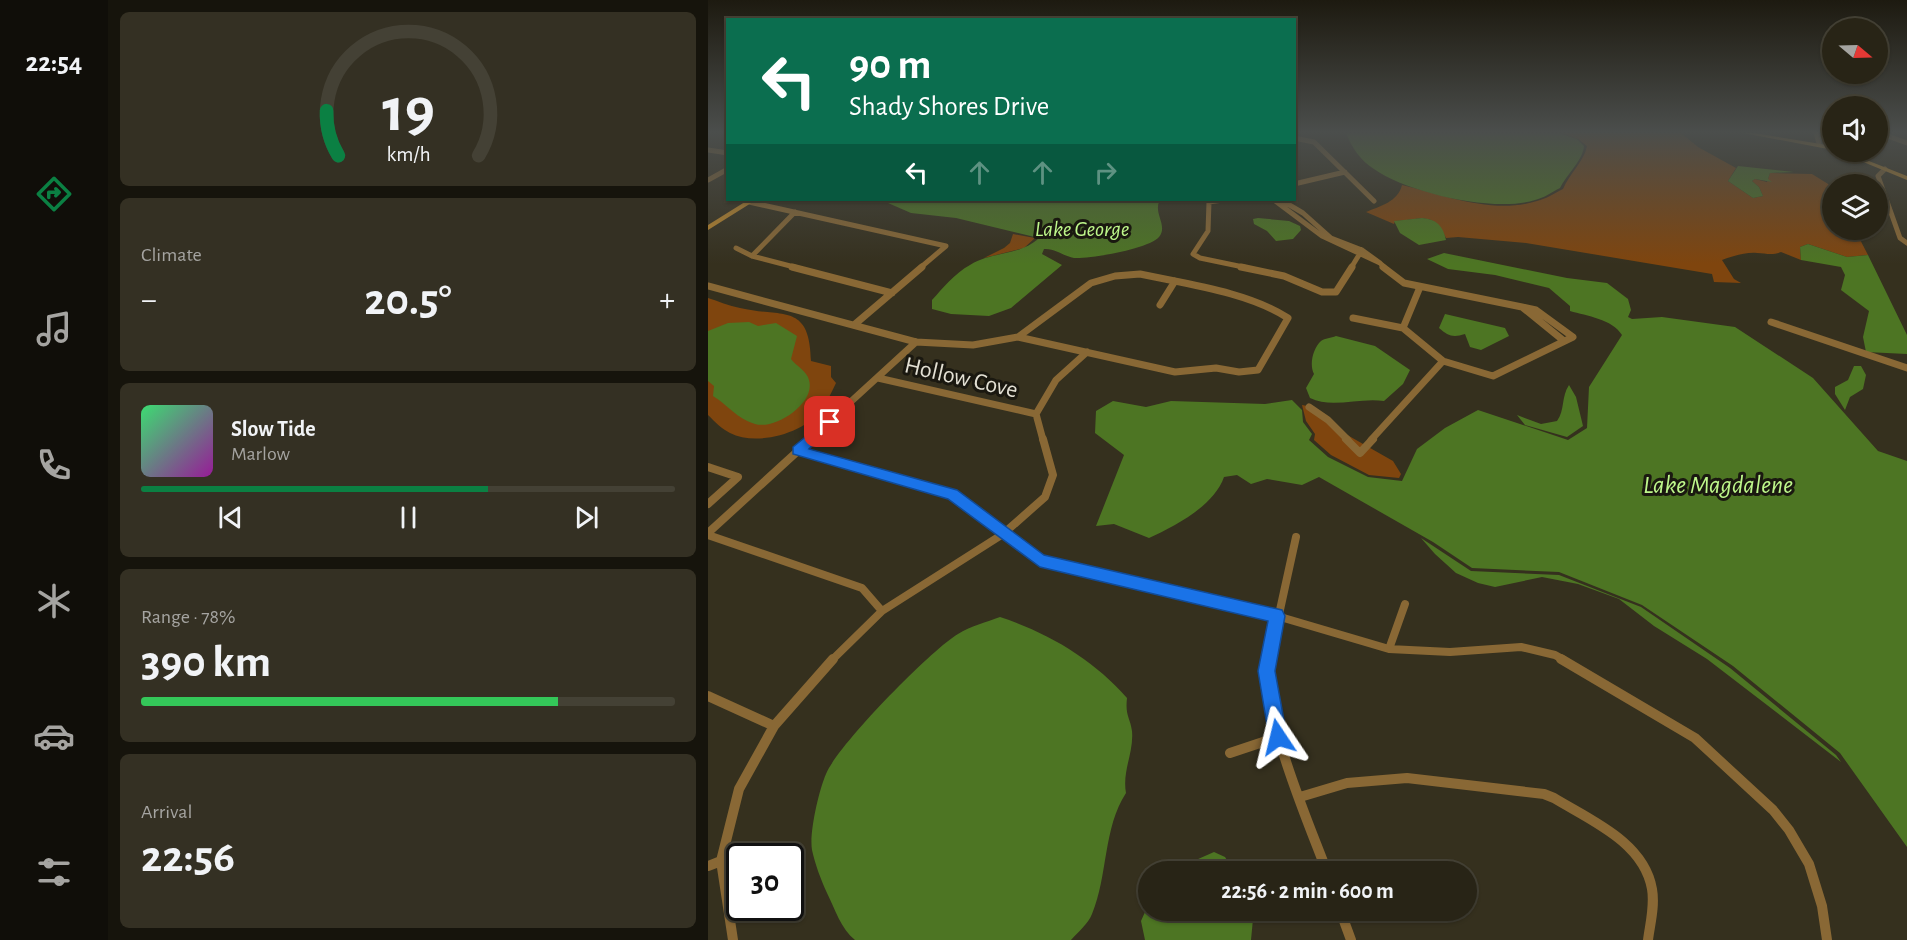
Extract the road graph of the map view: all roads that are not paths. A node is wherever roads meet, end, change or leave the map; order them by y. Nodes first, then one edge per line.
1 (1324, 177) edge
2 (1350, 177) edge
3 (1878, 177) edge
4 (1296, 184) edge
5 (750, 201) edge
6 (1208, 201) edge
7 (1275, 201) edge
8 (1283, 201) edge
9 (1374, 201) dead end
10 (795, 212) junction
11 (708, 228) edge
12 (1907, 243) edge
13 (736, 248) dead end
14 (1360, 251) junction
15 (752, 256) junction
16 (1175, 281) junction
17 (708, 286) edge
18 (1420, 286) junction
19 (892, 293) junction
20 (1160, 305) dead end
21 (1353, 318) dead end
22 (1771, 322) dead end
23 (854, 325) junction
24 (1404, 328) junction
25 (1018, 337) junction
26 (916, 342) junction
27 (1087, 352) junction
28 (1443, 361) junction
29 (1907, 368) edge
30 (878, 378) junction
31 (1309, 407) dead end
32 (1036, 414) junction
33 (798, 451) junction
34 (708, 466) edge
35 (708, 504) edge
36 (708, 534) edge
37 (1003, 534) junction
38 (1296, 537) dead end
39 (1405, 604) dead end
40 (882, 611) junction
41 (1276, 616) junction
42 (1389, 649) junction
43 (708, 696) edge
44 (774, 726) junction
45 (1278, 737) junction
46 (1230, 753) dead end
47 (1300, 797) junction
48 (721, 861) junction
49 (1323, 861) edge
50 (708, 866) edge
51 (1344, 921) edge
52 (733, 940) edge
53 (1350, 940) edge
54 (1648, 940) edge
55 (1827, 940) edge

1 - 4 street
2 - 9 street
3 - 12 street
5 - 10 street
5 - 11 street
6 - 14 street
7 - 14 street
8 - 14 street
10 - 15 street
10 - 19 street
13 - 15 street
14 - 18 street
15 - 19 street
16 - 20 street
16 - 25 street
16 - 27 street
17 - 23 street
18 - 24 street
18 - 28 street
19 - 23 street
21 - 24 street
22 - 29 street
23 - 26 street
24 - 28 street
25 - 26 street
25 - 27 street
26 - 30 street
27 - 32 street
28 - 31 street
30 - 32 street, Hollow Cove
30 - 33 street
32 - 37 street
33 - 36 street
33 - 37 street
34 - 35 street
36 - 40 street
37 - 40 street
37 - 41 street
38 - 41 street
39 - 42 street
40 - 44 street
41 - 42 street
41 - 45 street
42 - 55 street
43 - 44 street
44 - 48 street
45 - 46 street
45 - 47 street
47 - 49 street
47 - 54 street
48 - 50 street
48 - 52 street
51 - 53 street

